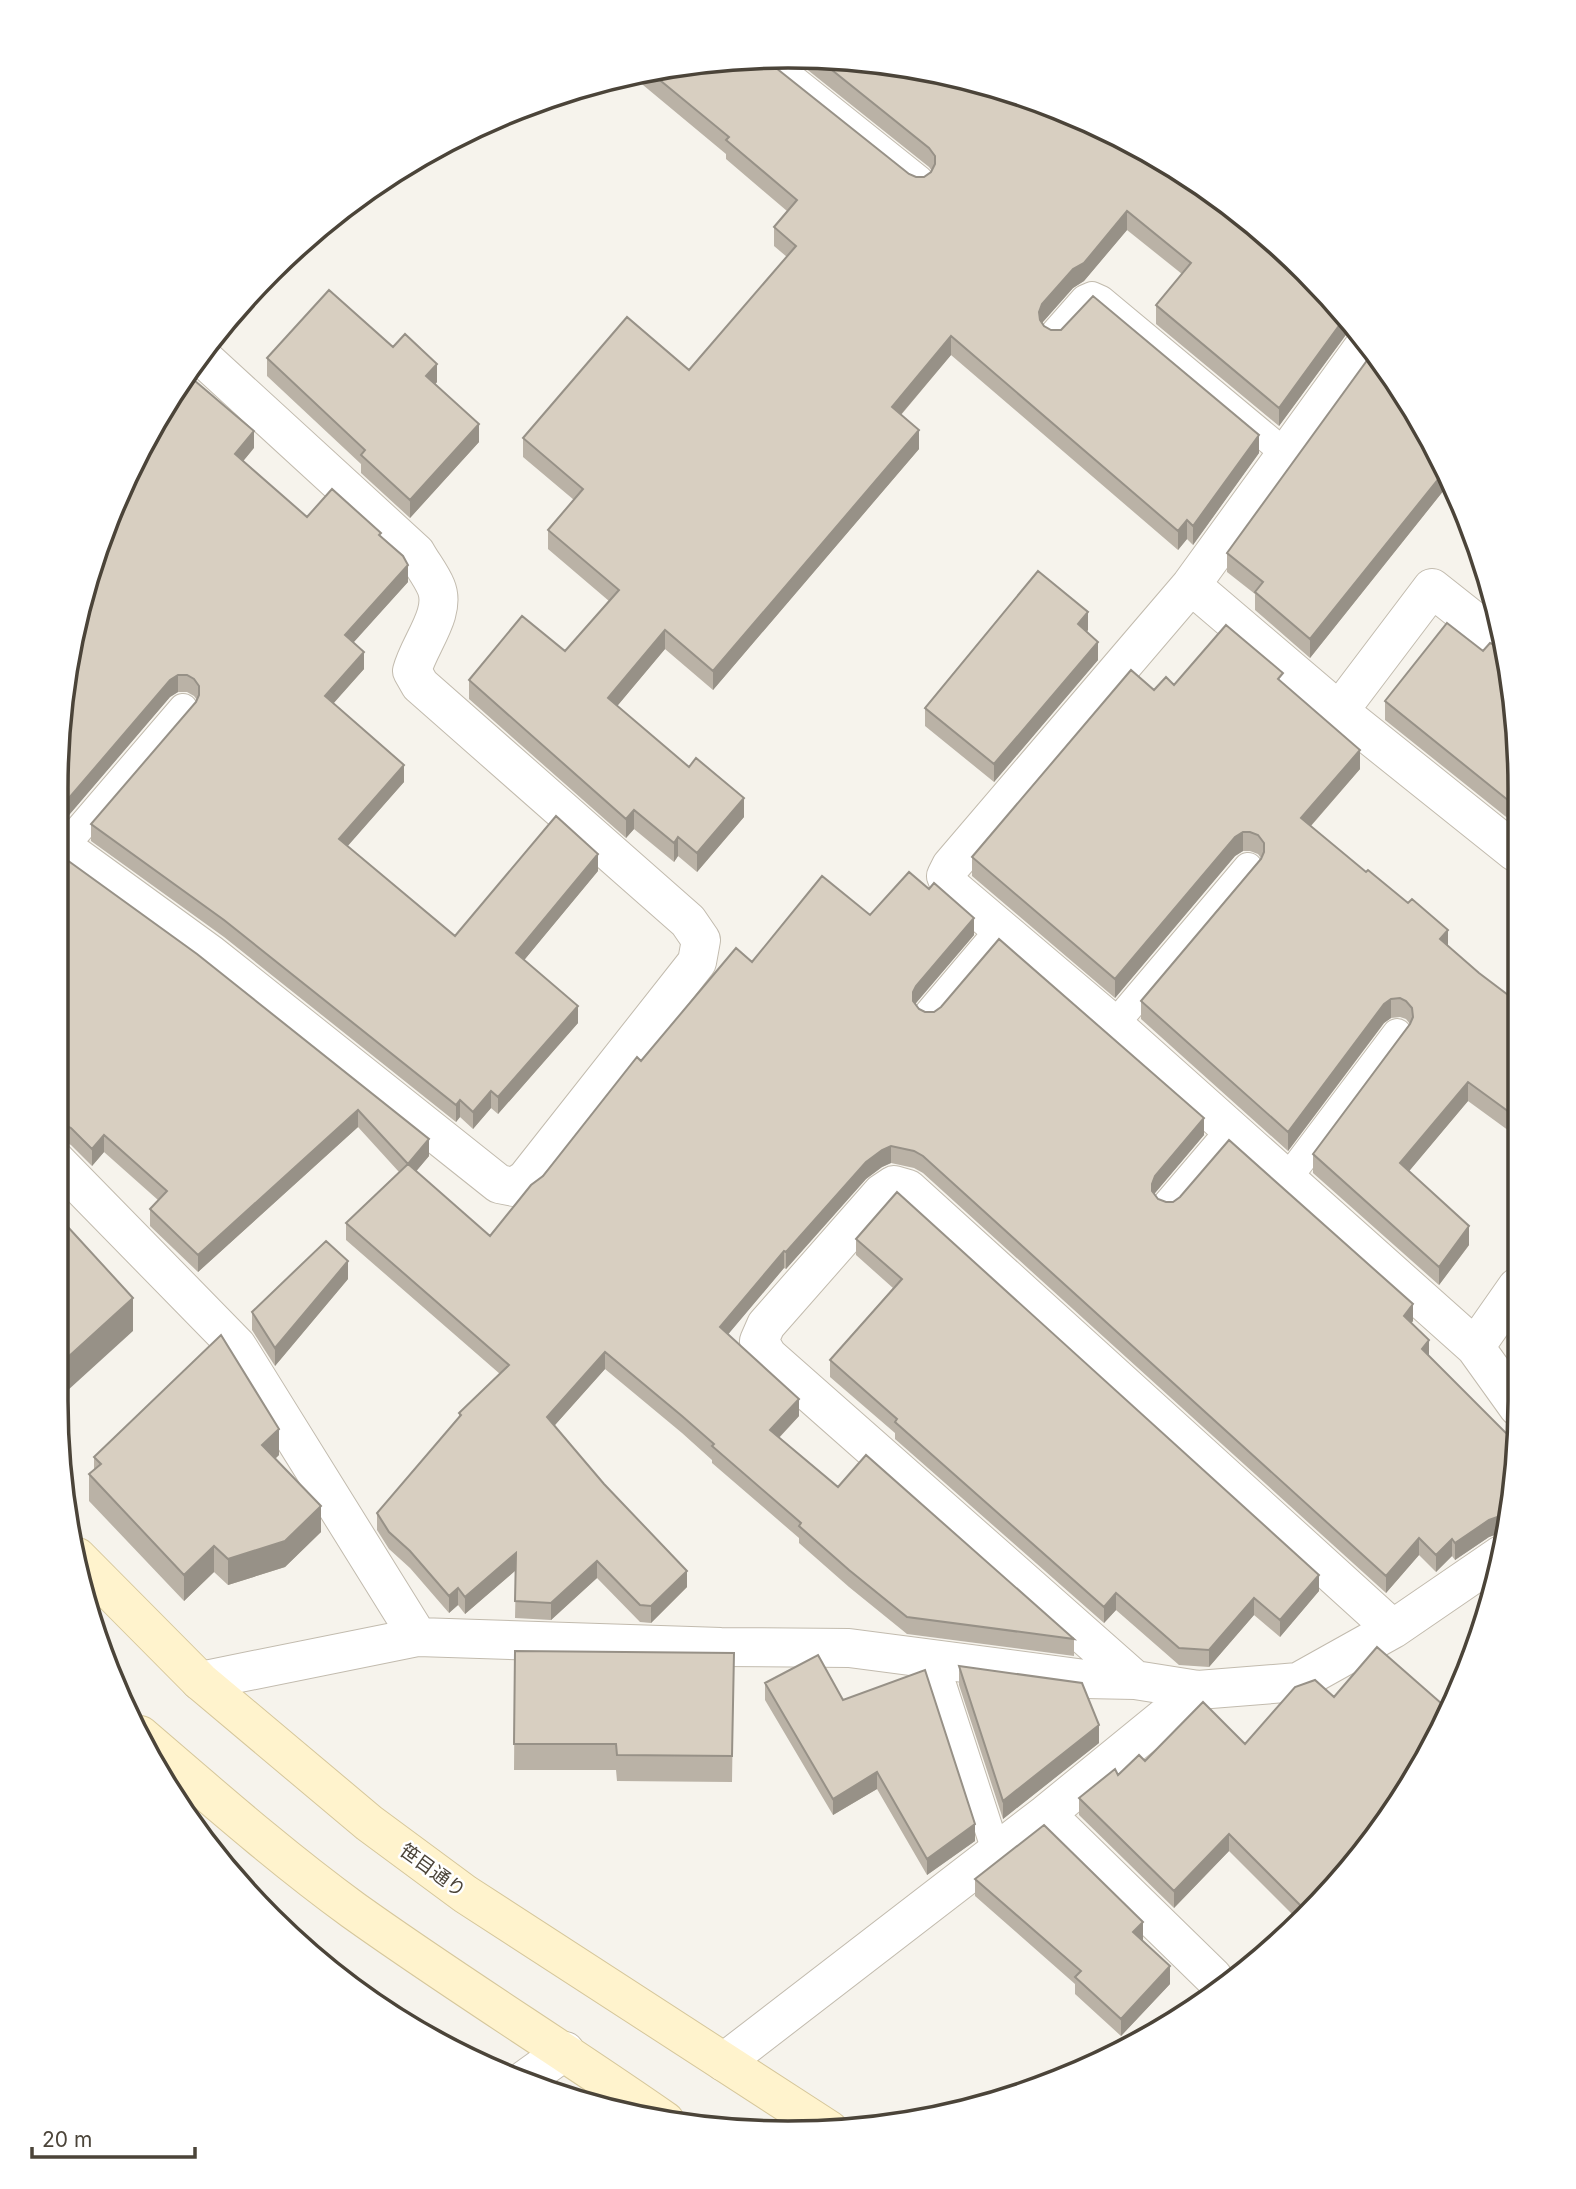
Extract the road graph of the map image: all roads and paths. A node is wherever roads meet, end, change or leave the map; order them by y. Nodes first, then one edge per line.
1 (779, 68) edge
2 (919, 180) edge
3 (1055, 333) edge
4 (1360, 352) edge
5 (208, 363) edge
6 (1286, 454) junction
7 (1191, 585) junction
8 (1491, 634) edge
9 (183, 708) dead end
10 (1339, 710) junction
11 (68, 836) edge
12 (1508, 846) edge
13 (68, 851) edge
14 (1248, 867) dead end
15 (1001, 928) junction
16 (929, 1013) edge
17 (1114, 1024) junction
18 (1398, 1032) dead end
19 (1231, 1129) junction
20 (68, 1173) edge
21 (1287, 1179) junction
22 (1168, 1203) edge
23 (1508, 1300) edge
24 (1475, 1348) junction
25 (1508, 1393) edge
26 (1489, 1563) edge
27 (89, 1569) edge
28 (1393, 1629) junction
29 (418, 1637) junction
30 (934, 1660) junction
31 (1135, 1680) junction
32 (200, 1681) junction
33 (1198, 1690) junction
34 (160, 1751) edge
35 (1046, 1814) junction
36 (996, 1851) junction
37 (1213, 1977) dead end
38 (565, 2051) junction
39 (724, 2062) junction
40 (533, 2074) edge
41 (643, 2106) edge
42 (813, 2120) edge

1 - 2 lane
3 - 6 lane
4 - 6 street
5 - 13 street
6 - 7 street
7 - 10 street
7 - 15 street
8 - 10 street
9 - 11 lane
10 - 12 street
14 - 17 lane
15 - 16 lane
15 - 17 street
17 - 19 street
18 - 21 lane
19 - 21 street
19 - 22 lane
20 - 29 street
21 - 24 street
23 - 24 street
24 - 25 street
26 - 28 street
27 - 32 main road, 笹目通り
28 - 31 street
28 - 33 street
29 - 30 street
29 - 32 street
30 - 31 street
30 - 36 lane
31 - 33 street
32 - 39 main road, 笹目通り
33 - 35 street
34 - 38 main road
35 - 36 street
35 - 37 street
36 - 39 street
38 - 40 street
38 - 41 main road
39 - 42 main road, 笹目通り

